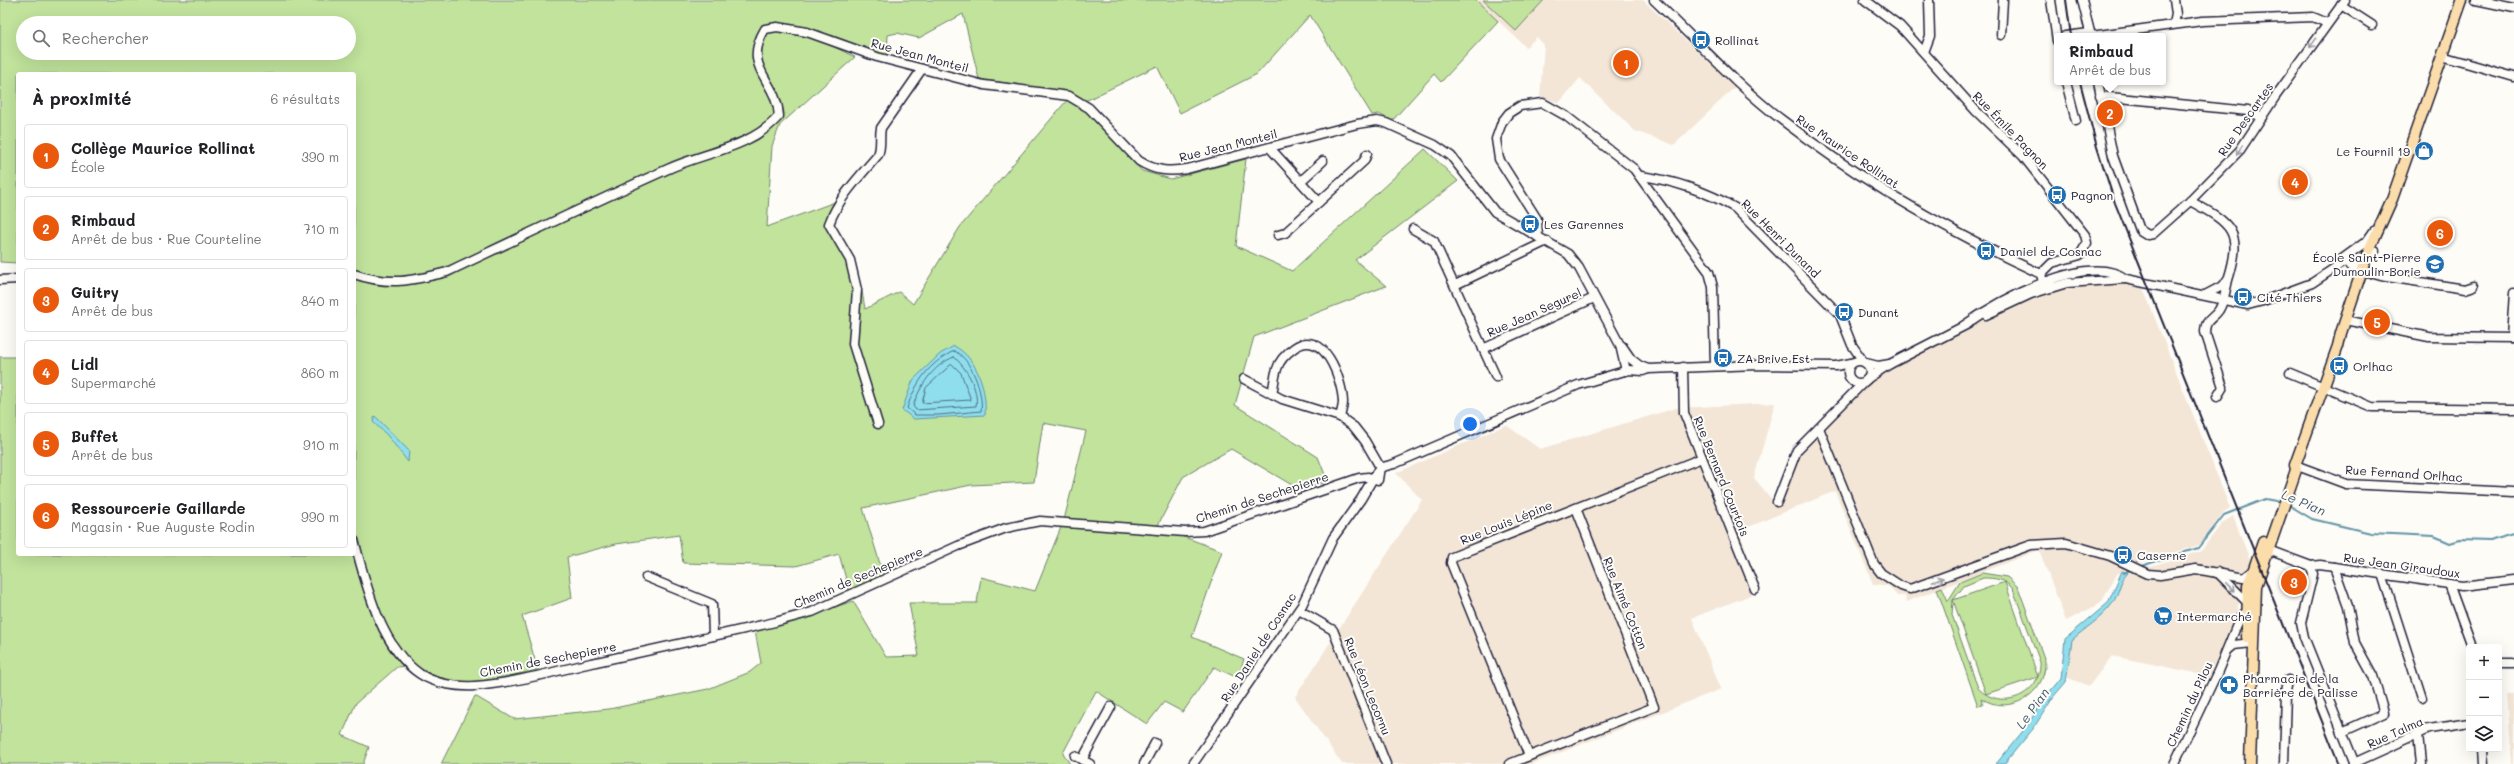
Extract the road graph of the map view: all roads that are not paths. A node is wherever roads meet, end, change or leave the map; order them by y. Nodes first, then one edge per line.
1 (1654, 0) edge
2 (1865, 0) edge
3 (1929, 0) edge
4 (2003, 0) edge
5 (2051, 0) edge
6 (2082, 0) edge
7 (2174, 0) edge
8 (2462, 0) edge
9 (2476, 0) edge
10 (2343, 3) edge
11 (2514, 8) edge
12 (2327, 23) junction
13 (2174, 24) junction
14 (2372, 25) dead end
15 (1929, 28) junction
16 (2058, 33) edge
17 (2091, 33) edge
18 (2099, 33) edge
19 (2001, 35) dead end
20 (1917, 44) junction
21 (1924, 52) junction
22 (2442, 56) junction
23 (922, 69) junction
24 (2514, 77) edge
25 (2067, 85) edge
26 (2098, 85) edge
27 (2100, 96) junction
28 (2262, 116) junction
29 (2076, 121) dead end
30 (1270, 148) junction
31 (1367, 154) dead end
32 (1323, 161) dead end
33 (1641, 176) junction
34 (1301, 181) junction
35 (2190, 201) junction
36 (1319, 202) junction
37 (2389, 205) junction
38 (2384, 214) junction
39 (1413, 229) dead end
40 (1278, 235) dead end
41 (1538, 237) junction
42 (1547, 241) junction
43 (2356, 250) junction
44 (2369, 256) junction
45 (2100, 272) junction
46 (2327, 274) junction
47 (2363, 274) junction
48 (356, 275) edge
49 (2229, 277) junction
50 (2042, 278) junction
51 (16, 279) edge
52 (2126, 279) junction
53 (0, 280) edge
54 (1455, 285) junction
55 (2055, 286) junction
56 (2474, 286) dead end
57 (2514, 292) edge
58 (2205, 295) junction
59 (1594, 298) junction
60 (2223, 299) junction
61 (1989, 314) junction
62 (2348, 321) junction
63 (1963, 326) junction
64 (2513, 338) edge
65 (1620, 345) junction
66 (1852, 345) junction
67 (1483, 349) junction
68 (1864, 362) junction
69 (1852, 363) junction
70 (1890, 364) junction
71 (1715, 366) junction
72 (1836, 366) junction
73 (1683, 367) junction
74 (1626, 368) junction
75 (1644, 368) junction
76 (2290, 373) dead end
77 (1496, 377) dead end
78 (1850, 378) junction
79 (1244, 379) dead end
80 (1866, 380) junction
81 (2324, 387) junction
82 (1272, 394) junction
83 (2216, 397) dead end
84 (1850, 398) junction
85 (2514, 409) edge
86 (1340, 417) junction
87 (878, 424) dead end
88 (1819, 428) junction
89 (1702, 458) junction
90 (2295, 465) junction
91 (1377, 474) junction
92 (2514, 492) edge
93 (1777, 502) dead end
94 (1576, 508) junction
95 (356, 547) edge
96 (2265, 549) junction
97 (2311, 566) junction
98 (2334, 567) junction
99 (2217, 572) junction
100 (2382, 574) junction
101 (646, 577) dead end
102 (2514, 580) edge
103 (2245, 582) junction
104 (2449, 584) junction
105 (1755, 589) dead end
106 (2251, 606) junction
107 (1299, 610) junction
108 (2247, 629) junction
109 (2232, 635) junction
110 (713, 636) junction
111 (2250, 643) junction
112 (2471, 644) edge
113 (2224, 654) junction
114 (2514, 663) edge
115 (2502, 664) edge
116 (2288, 680) dead end
117 (2422, 698) dead end
118 (1111, 707) dead end
119 (2466, 723) edge
120 (2342, 732) junction
121 (2418, 734) junction
122 (1155, 744) dead end
123 (2482, 752) edge
124 (1529, 756) junction
125 (1090, 764) edge
126 (1144, 764) edge
127 (1193, 764) edge
128 (1386, 764) edge
129 (1509, 764) edge
130 (2174, 764) edge
131 (2244, 764) edge
132 (2250, 764) edge
133 (2284, 764) edge
134 (2355, 764) edge
135 (2421, 764) edge
136 (2483, 764) edge

1 - 50 street, Rue Maurice Rollinat
2 - 20 street, Rue Émile Pagnon
3 - 15 street
4 - 19 street
5 - 16 street
6 - 17 street
7 - 13 street
8 - 22 main road
9 - 11 street
10 - 12 street, Rue Descartes
10 - 14 street
12 - 13 street
12 -> 28 street, Rue Descartes
13 - 18 street
15 - 20 street
15 - 21 street
20 - 21 street, Rue Émile Pagnon
21 - 50 street, Rue Émile Pagnon
22 - 24 street
22 - 37 main road
23 - 30 street, Rue Jean Monteil
23 - 48 street, Rue Jean Monteil
23 - 87 street
25 - 29 street
26 - 27 street
27 - 28 street
27 - 35 street, Rue Descartes
28 -> 35 street, Rue Descartes
30 - 34 street
30 - 41 street, Rue Jean Monteil
31 - 36 street
32 - 34 street
33 - 41 street
33 - 66 street, Rue Henri Dunand
33 - 71 street
34 - 36 street
35 - 49 street
36 - 40 street
37 - 38 main road
37 - 44 main road
38 - 43 street
38 - 44 main road
39 - 54 street
41 - 42 street, Rue Jean Monteil
42 - 54 street
42 - 59 street, Rue Jean Monteil
43 - 44 street
43 - 46 street
44 - 46 street
44 - 47 main road
45 - 50 street
45 - 52 street
45 - 55 street
46 - 47 street
46 - 60 street
47 - 56 street
47 - 62 main road
49 - 58 street
49 - 60 street
50 - 55 street, Rue Maurice Rollinat
50 - 61 street
50 - 63 street
51 - 53 street
52 - 55 street
52 - 58 street
54 - 67 street
55 - 61 street
57 - 64 street
58 - 60 street
59 - 65 street, Rue Jean Monteil
59 - 67 street, Rue Jean Segurel
60 - 83 street
61 - 63 street
62 - 64 street
62 - 81 main road
63 - 70 street
65 - 74 street, Rue Jean Monteil
65 - 75 street, Rue Jean Monteil
66 - 68 street, Rue Henri Dunand
66 - 69 street, Rue Henri Dunand
67 - 77 street
68 - 69 street
68 - 70 street
68 - 80 street
69 - 72 street
69 - 78 street
70 - 80 street
71 - 72 street
71 - 73 street
72 - 78 street
73 - 75 street
73 - 89 street, Rue Bernard Courtois
74 - 75 street
74 - 91 street, Rue Daniel de Cosnac
76 - 81 street
78 - 80 street
78 - 84 street
79 - 82 street
80 - 84 street
81 - 85 street
81 - 90 main road
82 - 86 street
82 - 86 street
84 - 88 street
86 - 91 street
88 - 93 street
88 -> 99 street
89 - 94 street, Rue Louis Lépine
89 - 105 street, Rue Bernard Courtois
90 - 92 street, Rue Fernand Orlhac
90 - 96 main road
91 - 107 street, Rue Daniel de Cosnac
91 - 110 street, Chemin de Sechepierre
94 - 124 street, Rue Louis Lépine
94 - 124 street, Rue Aimé Cotton
95 - 110 street, Chemin de Sechepierre
96 - 97 street, Rue Jean Giraudoux
96 - 103 main road
96 - 106 main road
97 - 98 street, Rue Jean Giraudoux
97 - 120 street
98 - 100 street, Rue Jean Giraudoux
98 - 120 street
99 - 103 street
99 -> 106 street
100 - 104 street, Rue Jean Giraudoux
100 - 117 street
101 - 110 street
102 - 104 street, Rue Jean Giraudoux
103 - 106 main road
104 - 112 street
106 - 108 main road
106 - 109 street, Chemin du Pilou
106 - 111 main road
107 - 127 street, Rue Daniel de Cosnac
107 - 128 street, Rue Léon Lecornu
108 - 109 street
108 - 111 main road
109 - 113 street, Chemin du Pilou
111 - 113 street, Chemin du Pilou
111 - 131 main road
111 - 132 main road
113 - 130 street, Chemin du Pilou
114 - 115 street
116 - 133 street
118 - 125 street
119 - 121 street, Rue Talma
120 - 134 street
121 - 134 street, Rue Talma
121 - 135 street
122 - 126 street
123 - 136 street
124 - 129 street

